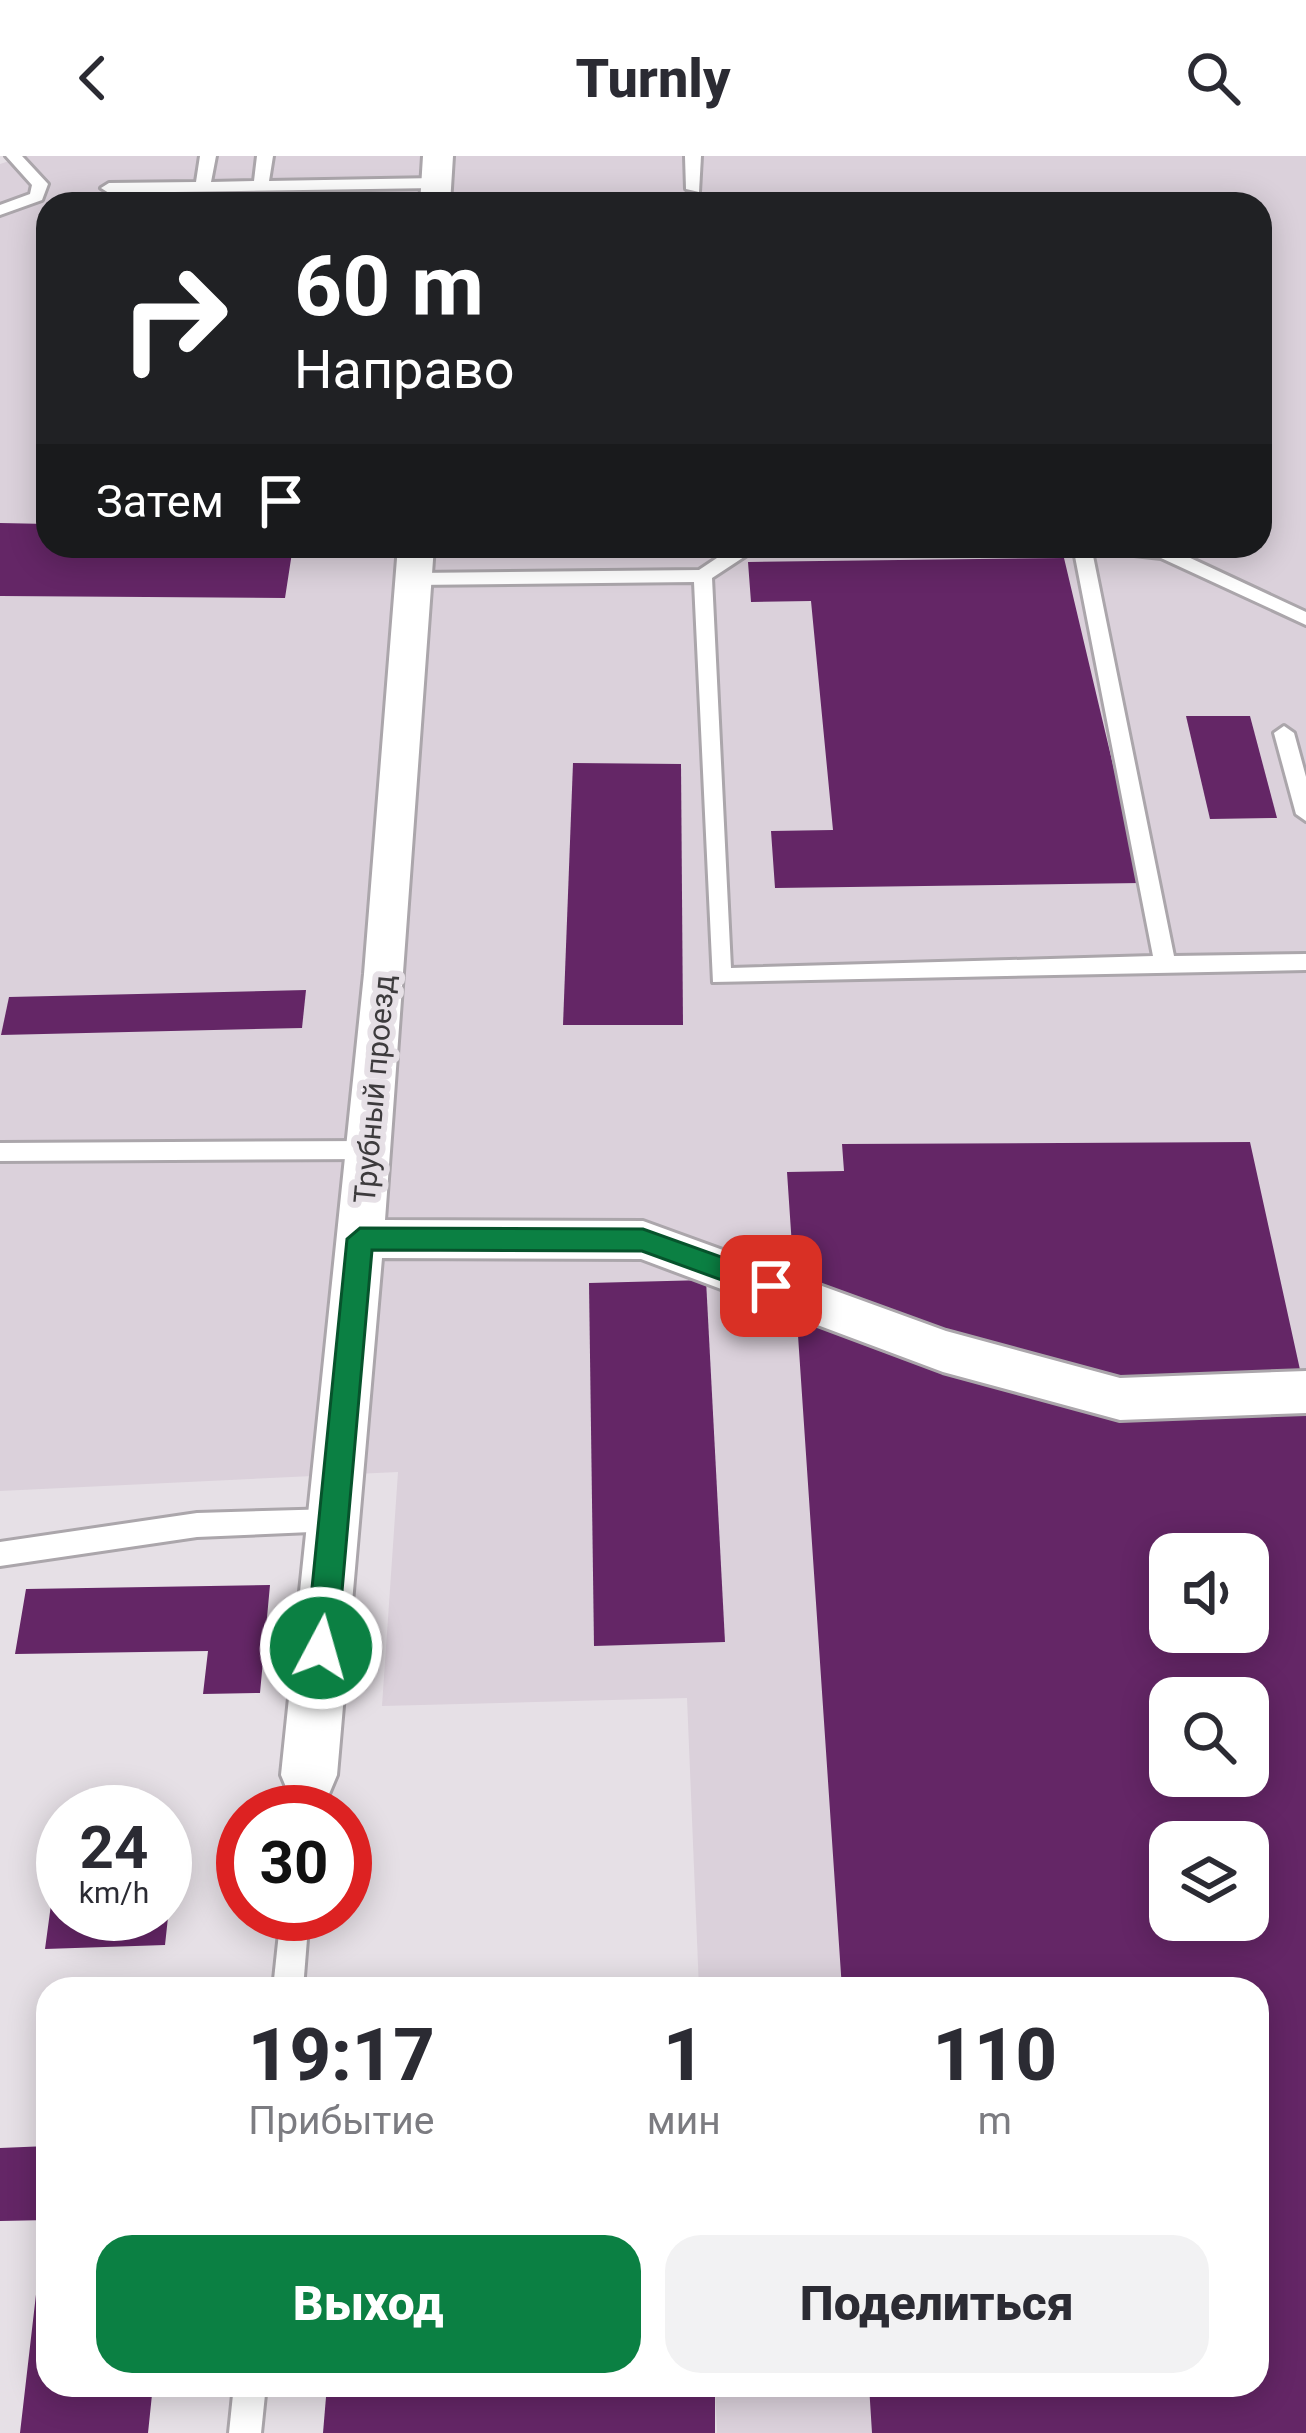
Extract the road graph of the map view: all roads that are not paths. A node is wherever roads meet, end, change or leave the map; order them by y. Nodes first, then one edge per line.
1 (14, 156) edge
2 (208, 156) edge
3 (266, 156) edge
4 (693, 156) edge
5 (436, 181) edge
6 (202, 186) junction
7 (260, 186) junction
8 (109, 188) dead end
9 (694, 189) dead end
10 (38, 192) edge
11 (36, 197) edge
12 (0, 210) edge
13 (730, 558) edge
14 (1084, 558) edge
15 (1177, 558) edge
16 (415, 562) edge
17 (704, 576) junction
18 (1306, 619) edge
19 (1284, 733) dead end
20 (1306, 814) edge
21 (1306, 962) edge
22 (1165, 964) junction
23 (368, 1150) junction
24 (0, 1152) edge
25 (360, 1239) junction
26 (1306, 1392) edge
27 (334, 1520) junction
28 (0, 1554) edge
29 (308, 1785) edge
30 (293, 1941) edge
31 (289, 1977) edge
32 (249, 2397) edge
33 (245, 2433) edge

1 - 10 lane
2 - 6 lane
3 - 7 lane
4 - 9 lane
5 - 7 lane
6 - 7 lane
6 - 8 lane
11 - 12 lane
13 - 17 lane
14 - 22 lane
15 - 18 lane
16 - 17 lane
16 - 23 street, Трубный проезд
17 - 22 lane
19 - 20 lane
21 - 22 lane
23 - 24 lane
23 - 25 street, Трубный проезд
25 - 26 street
25 - 27 street, Трубный проезд
27 - 28 lane
27 - 29 street, Трубный проезд
30 - 31 lane
32 - 33 lane

